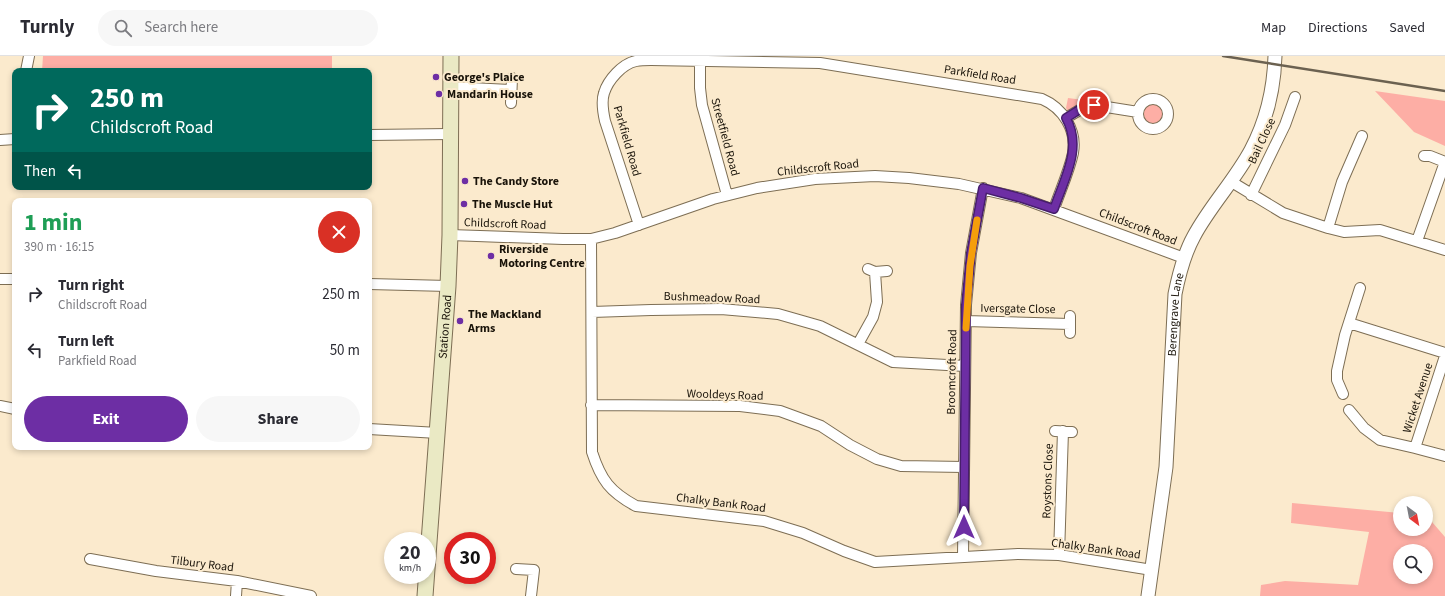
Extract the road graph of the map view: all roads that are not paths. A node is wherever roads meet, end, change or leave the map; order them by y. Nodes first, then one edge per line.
1 (29, 56) edge
2 (451, 56) edge
3 (1275, 56) edge
4 (700, 61) junction
5 (27, 68) edge
6 (512, 78) dead end
7 (451, 87) junction
8 (511, 90) junction
9 (1295, 97) dead end
10 (511, 103) dead end
11 (1138, 112) dead end
12 (1066, 118) junction
13 (450, 134) junction
14 (372, 135) edge
15 (1362, 136) dead end
16 (12, 139) edge
17 (0, 140) edge
18 (1424, 156) dead end
19 (1445, 162) edge
20 (1230, 181) junction
21 (983, 188) junction
22 (728, 195) junction
23 (1251, 195) junction
24 (1054, 209) junction
25 (639, 225) junction
26 (1328, 228) junction
27 (450, 235) junction
28 (591, 239) junction
29 (1417, 242) junction
30 (1445, 250) edge
31 (1184, 258) junction
32 (887, 271) dead end
33 (0, 279) edge
34 (12, 279) edge
35 (372, 284) edge
36 (448, 286) junction
37 (1360, 288) dead end
38 (592, 312) junction
39 (966, 321) junction
40 (1349, 323) junction
41 (1070, 324) dead end
42 (858, 344) junction
43 (1445, 353) edge
44 (1445, 356) edge
45 (965, 366) junction
46 (1343, 394) dead end
47 (591, 405) junction
48 (0, 406) edge
49 (12, 408) edge
50 (1349, 410) dead end
51 (372, 429) edge
52 (1063, 431) dead end
53 (438, 432) junction
54 (1415, 448) junction
55 (1440, 455) edge
56 (964, 467) junction
57 (1059, 555) junction
58 (963, 557) junction
59 (90, 559) dead end
60 (516, 569) dead end
61 (1152, 570) junction
62 (237, 581) junction
63 (236, 596) edge
64 (311, 596) edge
65 (425, 596) edge
66 (531, 596) edge
67 (1148, 596) edge

1 - 5 street
2 - 7 main road, Station Road
3 - 20 street, Berengrave Lane
4 - 12 street, Parkfield Road
4 - 22 street, Streetfield Road
4 - 25 street, Parkfield Road
6 - 8 street
7 - 8 street
7 - 13 main road, Station Road
8 - 10 street
9 - 23 street, Bail Close
11 - 12 street
12 - 24 street, Parkfield Road
13 - 14 street
13 - 27 main road, Station Road
15 - 26 street
16 - 17 street
18 - 19 street
19 - 29 street
20 - 23 street
20 - 31 street, Berengrave Lane
21 - 22 street, Childscroft Road
21 - 24 street, Childscroft Road
21 - 39 street, Broomcroft Road
22 - 25 street, Childscroft Road
23 - 26 street
24 - 31 street, Childscroft Road
25 - 28 street, Childscroft Road
26 - 29 street
27 - 28 street, Childscroft Road
27 - 36 main road, Station Road
28 - 38 street, Chalky Bank Road
29 - 30 street
31 - 61 street, Berengrave Lane
32 - 42 street
33 - 34 street
35 - 36 street
36 - 53 main road, Station Road
37 - 40 street
38 - 42 street, Bushmeadow Road
38 - 47 street, Chalky Bank Road
39 - 41 street, Iversgate Close
39 - 45 street, Broomcroft Road
40 - 43 street
40 - 46 street
42 - 45 street, Bushmeadow Road
44 - 54 street, Wicket Avenue
45 - 56 street, Broomcroft Road
47 - 56 street, Wooldeys Road
47 - 58 street, Chalky Bank Road
48 - 49 street
50 - 54 street, Wicket Avenue
51 - 53 street
52 - 57 street, Roystons Close
53 - 65 main road, Station Road
54 - 55 street, Wicket Avenue
56 - 58 street, Broomcroft Road
57 - 58 street, Chalky Bank Road
57 - 61 street, Chalky Bank Road
59 - 62 street, Tilbury Road
60 - 66 street
61 - 67 street, Berengrave Lane
62 - 63 street
62 - 64 street, Tilbury Road

